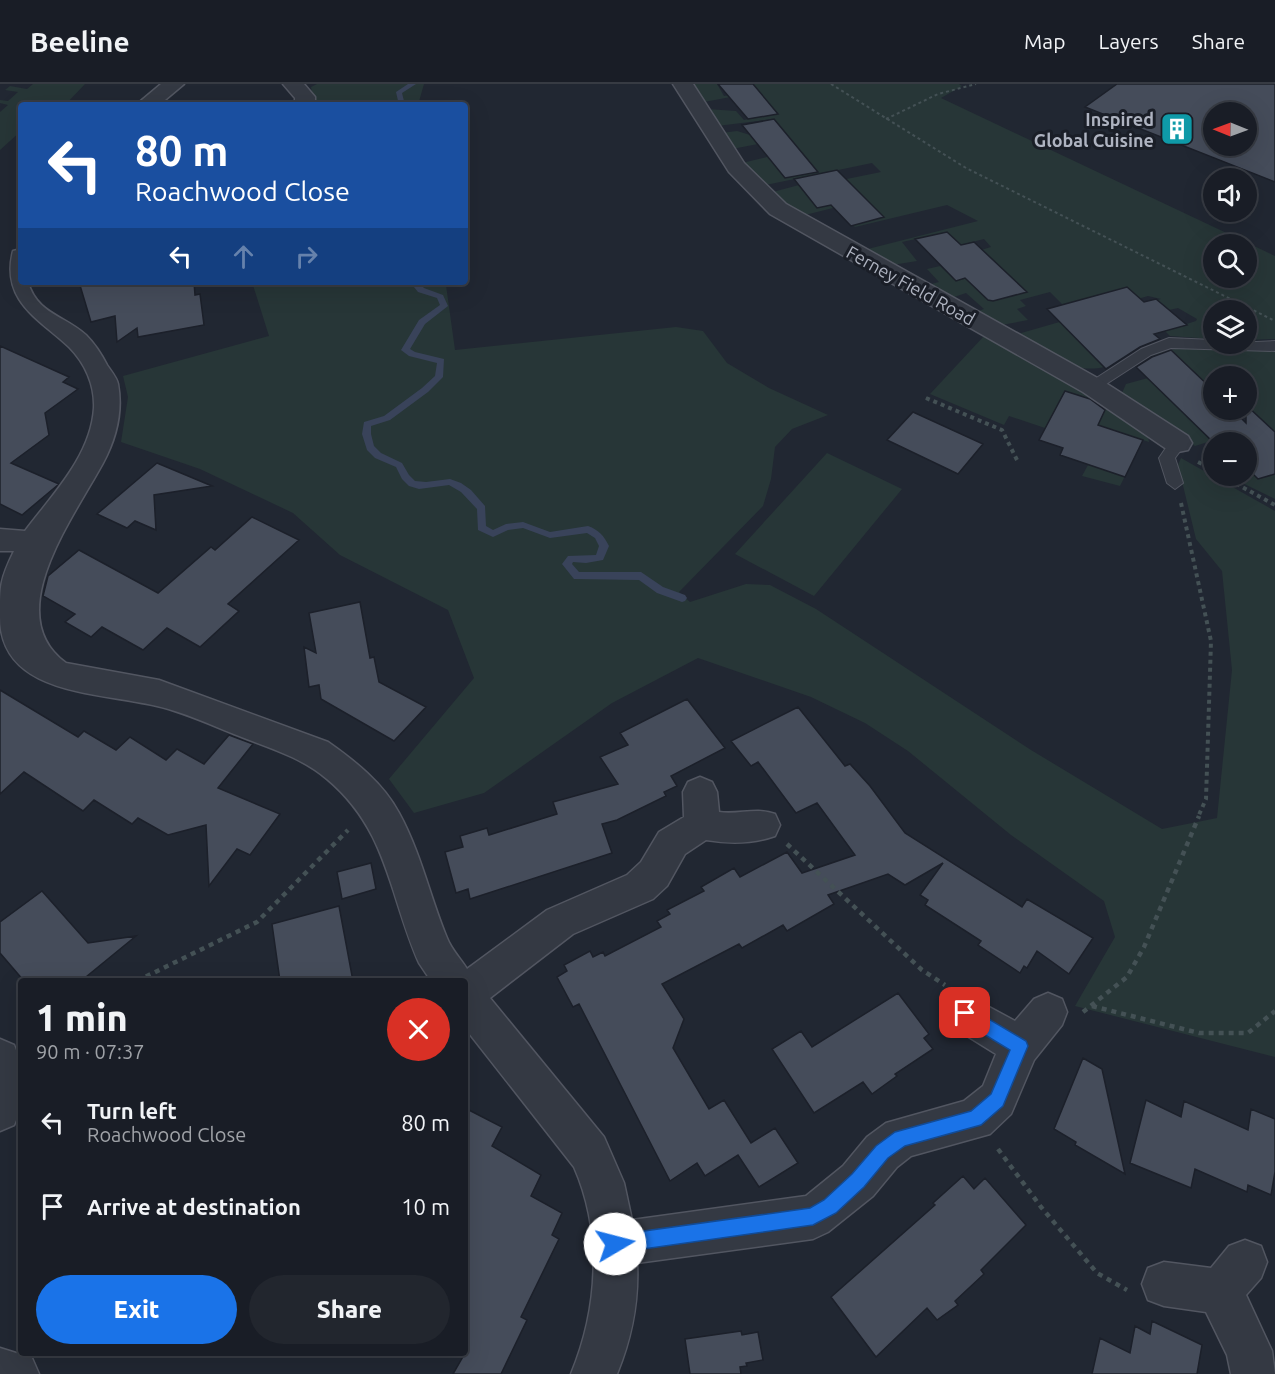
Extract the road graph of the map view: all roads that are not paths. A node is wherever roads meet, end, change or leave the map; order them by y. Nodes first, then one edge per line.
1 (174, 84) edge
2 (294, 84) edge
3 (683, 84) edge
4 (150, 102) edge
5 (305, 102) edge
6 (12, 270) edge
7 (1275, 346) edge
8 (1092, 386) junction
9 (1178, 443) joint
10 (1174, 483) road end
11 (0, 540) edge
12 (33, 542) junction
13 (763, 825) road end
14 (451, 978) edge
15 (468, 993) edge
16 (468, 999) edge
17 (1048, 1012) road end
18 (965, 1013) road end
19 (1020, 1046) junction
20 (0, 1059) edge
21 (0, 1111) edge
22 (615, 1244) junction
23 (1164, 1284) road end
24 (0, 1371) edge
25 (16, 1374) edge
26 (594, 1374) edge
27 (1254, 1374) edge

1 - 4 street
2 - 5 street
3 - 8 street, Ferney Field Road
6 - 12 street
7 - 8 lane
8 - 9 street, Ferney Field Road
9 - 10 lane
11 - 12 street
12 - 14 street
13 - 15 street
16 - 22 street
17 - 19 street
18 - 19 street
19 - 22 street
20 - 21 street
22 - 26 street
23 - 27 street
24 - 25 street

